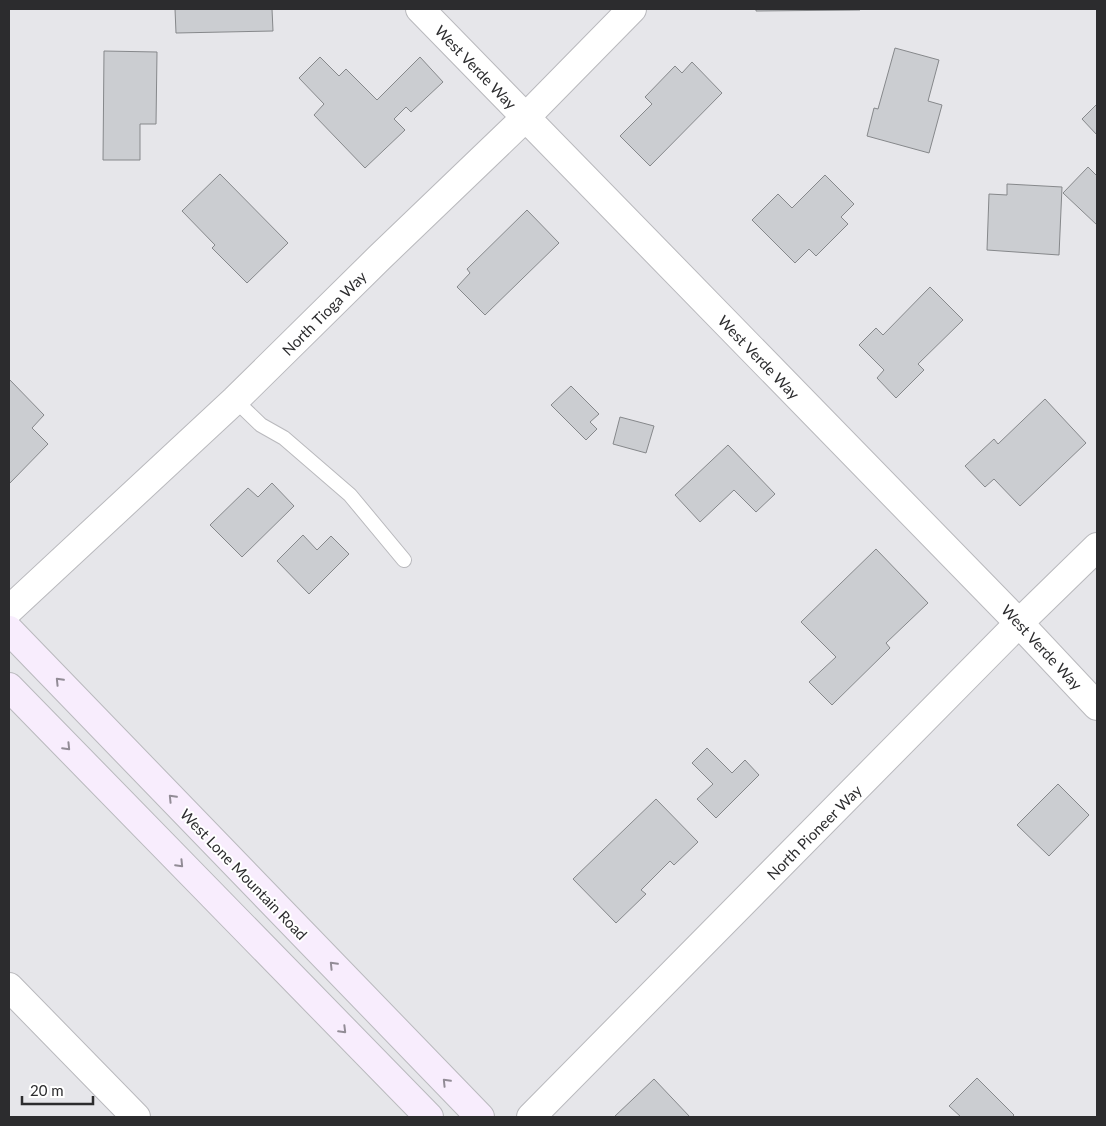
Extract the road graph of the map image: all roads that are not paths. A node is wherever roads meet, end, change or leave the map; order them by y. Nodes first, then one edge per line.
1 (420, 9) edge
2 (632, 9) edge
3 (525, 118) junction
4 (235, 400) junction
5 (1097, 547) edge
6 (404, 560) dead end
7 (9, 610) edge
8 (1019, 623) junction
9 (9, 630) edge
10 (9, 687) edge
11 (1097, 706) edge
12 (9, 987) edge
13 (136, 1117) edge
14 (429, 1117) edge
15 (480, 1117) edge
16 (531, 1117) edge

1 - 3 street, West Verde Way
2 - 3 street, North Tioga Way
3 - 4 street, North Tioga Way
3 - 8 street, West Verde Way
4 - 6 lane
4 - 7 street, North Tioga Way
5 - 8 street, North Pioneer Way
8 - 11 street, West Verde Way
8 - 16 street, North Pioneer Way
15 -> 9 main road, West Lone Mountain Road
10 -> 14 main road
12 - 13 street

